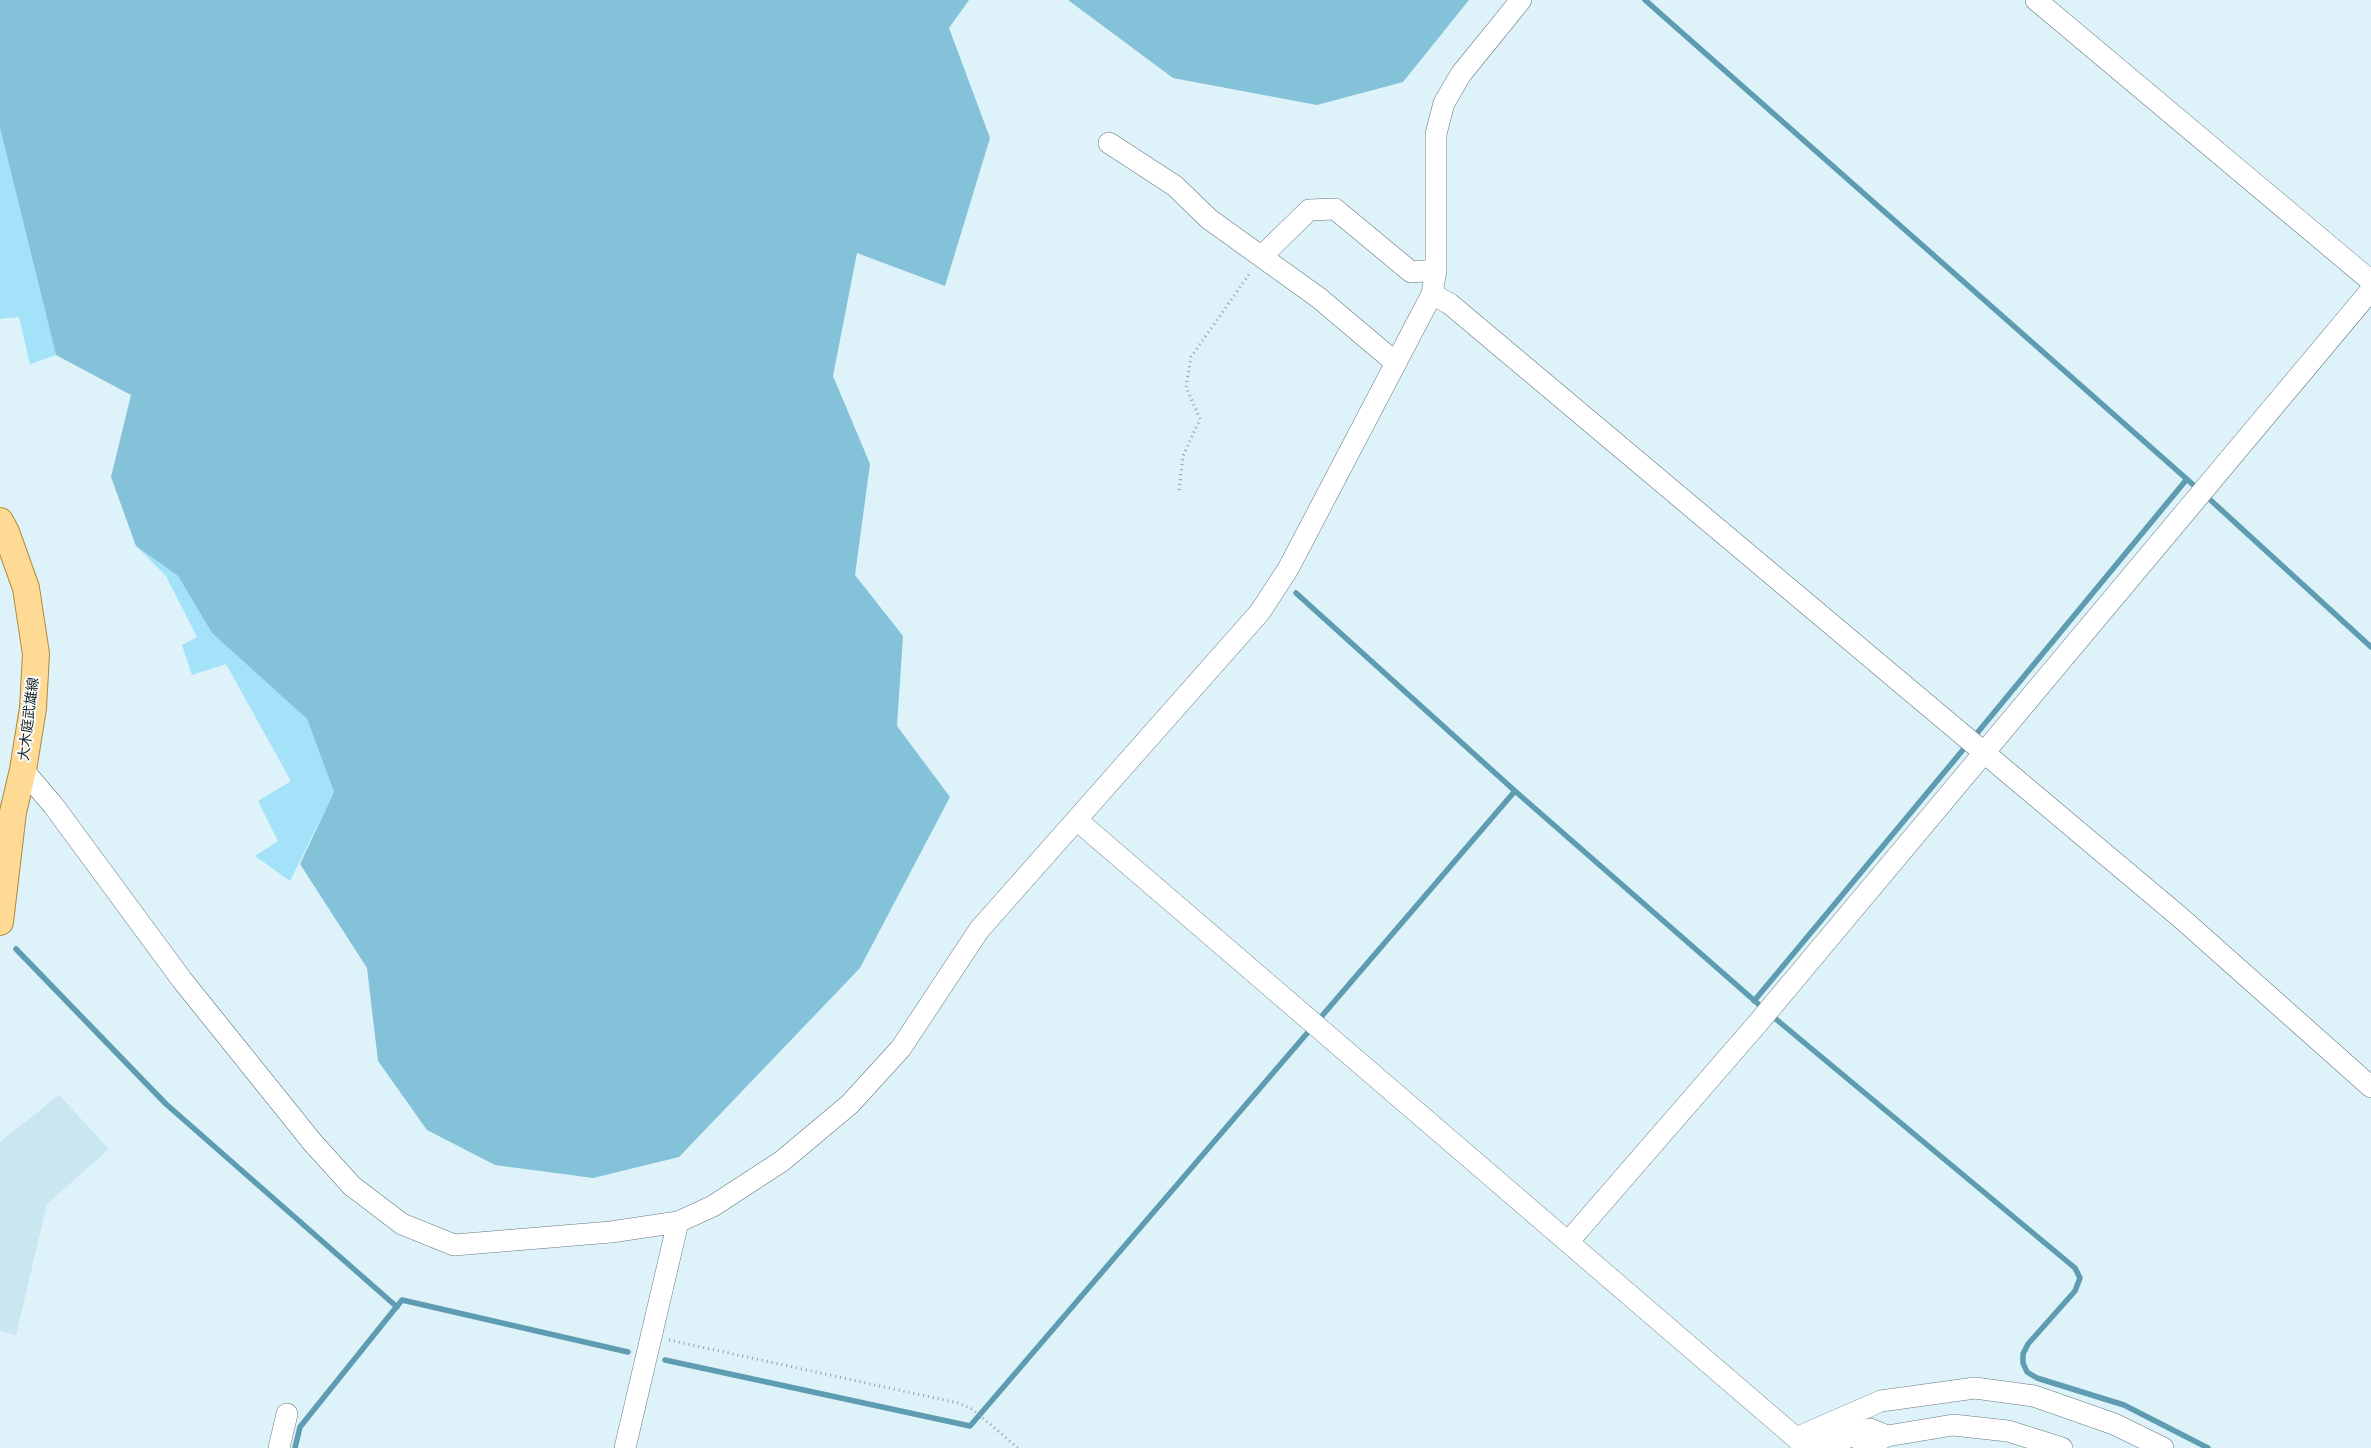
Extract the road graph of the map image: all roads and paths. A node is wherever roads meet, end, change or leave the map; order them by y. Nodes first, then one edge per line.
1 (1521, 0) edge
2 (2036, 0) edge
3 (1109, 143) dead end
4 (1262, 256) junction
5 (1436, 270) junction
6 (2371, 281) edge
7 (2371, 290) edge
8 (1432, 294) junction
9 (1396, 363) junction
10 (1179, 490) dead end
11 (0, 521) edge
12 (1974, 745) junction
13 (23, 770) junction
14 (6, 808) edge
15 (1078, 821) junction
16 (3, 891) edge
17 (0, 922) edge
18 (2371, 1087) edge
19 (678, 1222) junction
20 (1568, 1242) junction
21 (652, 1336) junction
22 (287, 1414) dead end
23 (1887, 1436) junction
24 (1800, 1443) edge
25 (279, 1448) edge
26 (625, 1448) edge
27 (1018, 1448) edge
28 (1820, 1448) edge
29 (1863, 1448) edge
30 (2062, 1448) edge
31 (2163, 1448) edge

1 - 5 street
2 - 6 street
3 - 4 street
4 - 5 street
4 - 9 street
4 - 10 path
5 - 8 street
7 - 12 street
8 - 9 street
8 - 12 street
9 - 15 street
11 - 13 main road, 大木庭武雄線
12 - 18 street
12 - 20 street
13 - 14 main road, 大木庭武雄線
13 - 19 street
14 - 16 main road, 大木庭武雄線
15 - 19 street
15 - 20 street
16 - 17 main road, 大木庭武雄線
19 - 21 street
20 - 24 street
21 - 26 street
21 - 27 path
22 - 25 street
23 - 28 street
23 - 29 street
23 - 30 street
24 - 31 street

